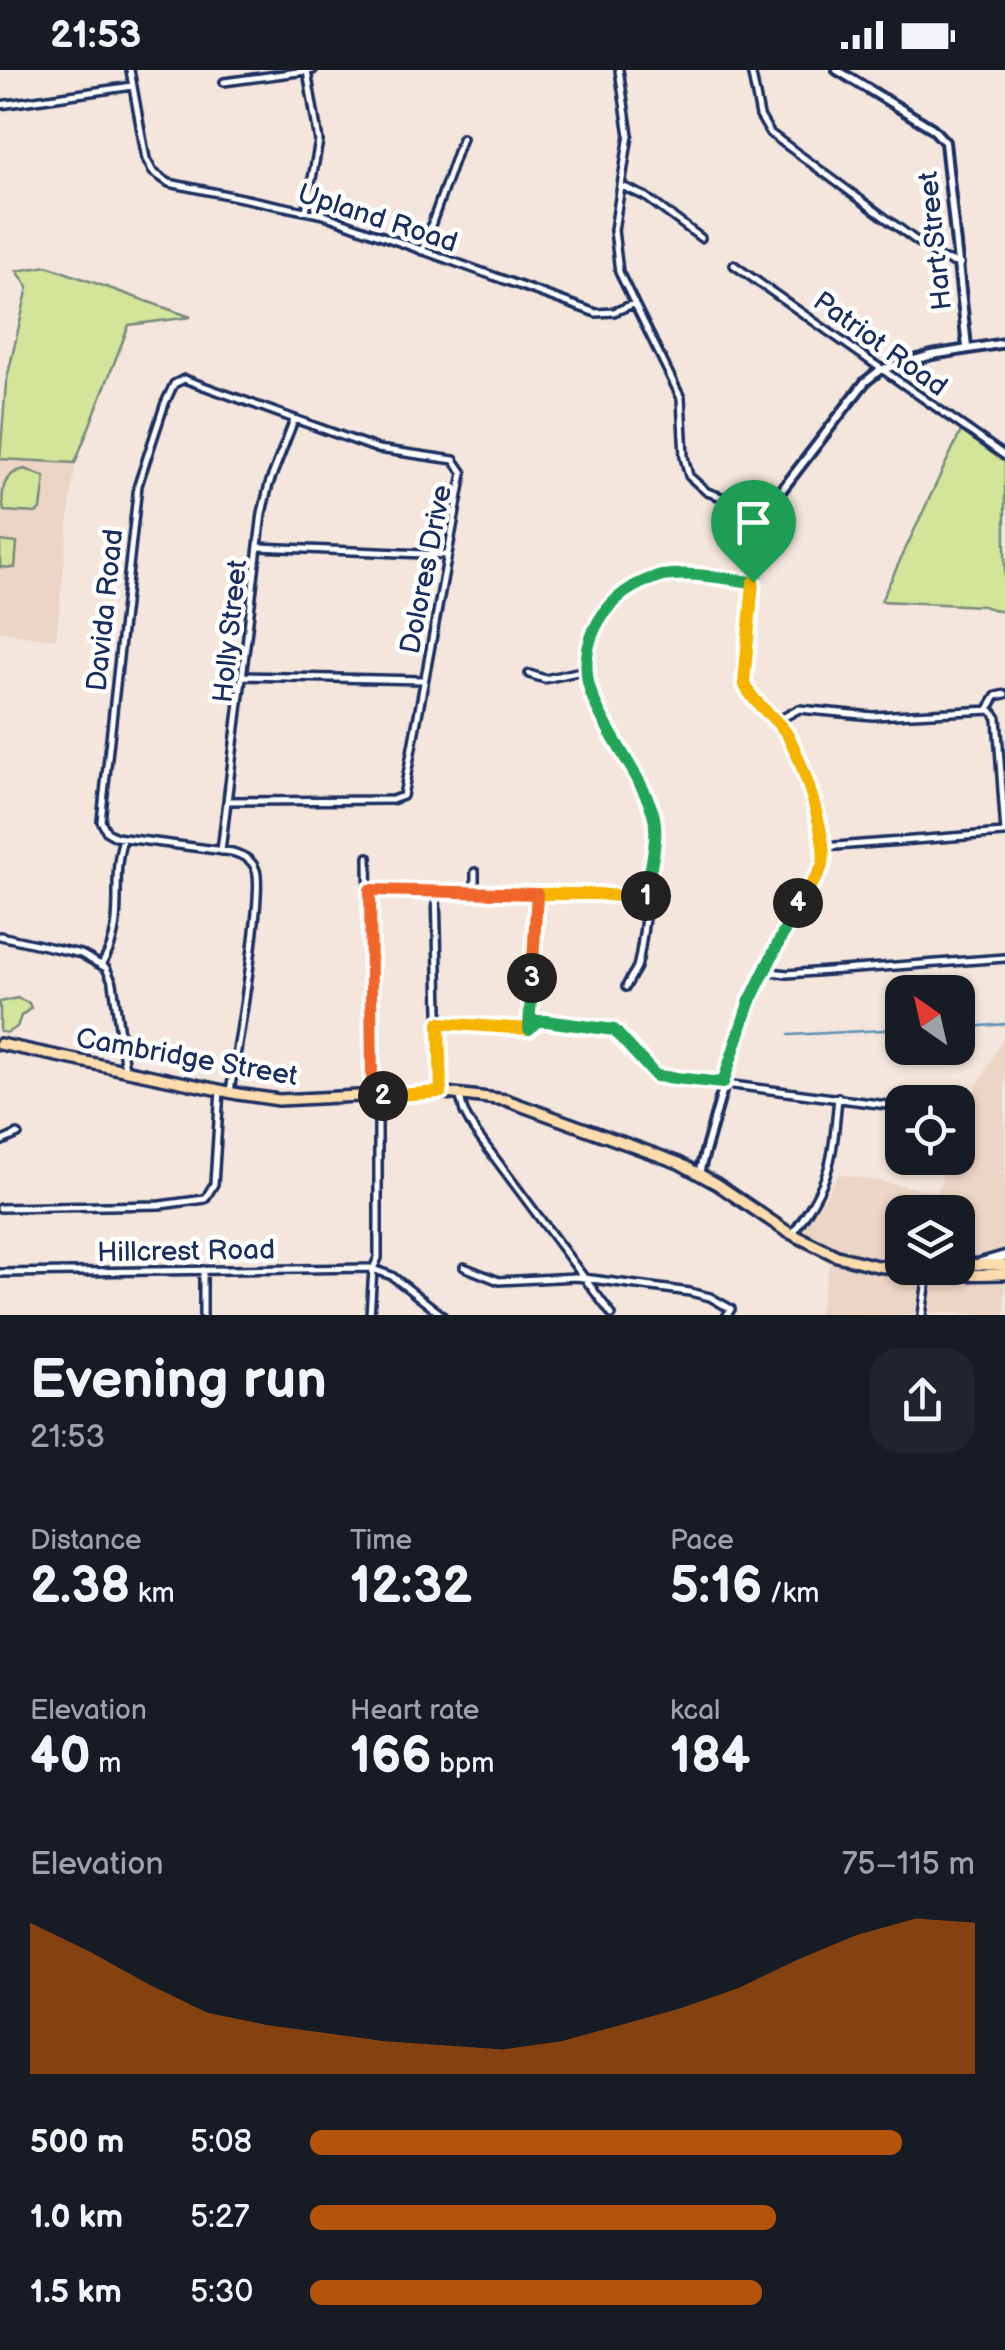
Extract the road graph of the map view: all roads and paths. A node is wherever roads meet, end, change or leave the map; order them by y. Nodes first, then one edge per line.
1 (130, 70) edge
2 (310, 70) edge
3 (619, 70) edge
4 (751, 70) edge
5 (837, 70) edge
6 (224, 82) dead end
7 (133, 86) junction
8 (0, 105) edge
9 (462, 138) dead end
10 (622, 186) junction
11 (306, 210) junction
12 (701, 238) dead end
13 (422, 251) junction
14 (960, 264) junction
15 (734, 265) dead end
16 (632, 304) junction
17 (1005, 343) edge
18 (967, 347) junction
19 (883, 369) junction
20 (178, 381) joint
21 (294, 420) junction
22 (1005, 456) edge
23 (765, 512) junction
24 (258, 547) junction
25 (448, 556) junction
26 (753, 582) junction
27 (586, 670) junction
28 (529, 674) dead end
29 (243, 676) junction
30 (422, 680) junction
31 (1005, 694) edge
32 (988, 710) junction
33 (1000, 714) edge
34 (776, 722) junction
35 (227, 801) junction
36 (1005, 833) edge
37 (124, 839) junction
38 (823, 847) junction
39 (220, 851) junction
40 (368, 857) dead end
41 (474, 872) dead end
42 (370, 890) junction
43 (436, 890) junction
44 (475, 890) junction
45 (537, 894) junction
46 (645, 899) junction
47 (0, 936) edge
48 (1005, 958) edge
49 (102, 964) junction
50 (764, 971) junction
51 (626, 987) dead end
52 (439, 1023) junction
53 (529, 1029) junction
54 (0, 1044) edge
55 (125, 1070) junction
56 (707, 1082) junction
57 (723, 1083) junction
58 (225, 1091) junction
59 (441, 1092) junction
60 (458, 1093) junction
61 (375, 1096) junction
62 (720, 1096) junction
63 (838, 1097) junction
64 (885, 1104) edge
65 (18, 1134) dead end
66 (0, 1142) edge
67 (699, 1173) junction
68 (0, 1208) edge
69 (792, 1234) junction
70 (1005, 1256) edge
71 (885, 1264) edge
72 (975, 1264) edge
73 (975, 1265) edge
74 (1005, 1266) edge
75 (464, 1267) dead end
76 (374, 1269) junction
77 (203, 1270) junction
78 (0, 1273) edge
79 (975, 1274) edge
80 (1005, 1274) edge
81 (585, 1280) junction
82 (929, 1285) edge
83 (729, 1312) edge
84 (202, 1315) edge
85 (370, 1315) edge
86 (442, 1315) edge
87 (612, 1315) edge
88 (741, 1315) edge
89 (922, 1315) edge

1 - 7 street, Upland Road
2 - 6 street
2 - 11 street
3 - 10 street
4 - 14 street
5 - 14 street, Hart Street
7 - 8 street
7 - 11 street, Upland Road
9 - 13 street
10 - 12 street
10 - 16 street
11 - 13 street, Upland Road
13 - 16 street, Upland Road
14 - 18 street, Hart Street
15 - 19 street, Patriot Road
16 - 23 street
17 - 18 street
18 - 19 street
19 - 22 street, Patriot Road
19 - 23 street
20 - 21 street, Dolores Drive
20 - 37 street, Davida Road
21 - 24 street, Holly Street
21 - 25 street, Dolores Drive
23 - 26 street
24 - 25 street
24 - 29 street, Holly Street
25 - 30 street, Dolores Drive
26 - 27 street
26 - 34 street
27 - 28 street
27 - 46 street
29 - 30 street
29 - 35 street, Holly Street
30 - 35 street, Dolores Drive
31 - 32 street
32 - 33 street
32 - 34 street
33 - 36 street
34 - 38 street
35 - 39 street, Holly Street
36 - 38 street
37 - 39 street
37 - 49 street
38 - 50 street
39 - 58 street
40 - 42 street
41 - 44 street
42 - 43 street
42 - 61 street
43 - 44 street
43 - 52 street
44 - 45 street
45 - 46 street
45 - 53 street
46 - 51 street
47 - 49 street
48 - 50 street
49 - 55 street
50 - 57 street
52 - 53 street
52 - 59 street
53 - 56 street
54 - 55 main road, Cambridge Street
55 - 58 main road, Cambridge Street
56 - 57 street
56 - 62 street
57 - 62 street
57 - 63 street
58 - 61 main road, Cambridge Street
58 - 68 street
59 - 60 main road, Cambridge Street
59 - 61 main road, Cambridge Street
60 - 67 main road, Cambridge Street
60 - 81 street
61 - 76 street
62 - 67 street
63 - 64 street
63 - 69 street
65 - 66 street
67 - 69 main road, Cambridge Street
69 - 71 main road, Cambridge Street
70 - 72 main road
73 - 74 main road
75 - 81 street
76 - 77 street, Hillcrest Road
76 - 85 street
76 - 86 street
77 - 78 street, Hillcrest Road
77 - 84 street
79 - 80 main road, Cambridge Street
81 - 83 street
81 - 87 street
82 - 89 street
83 - 88 street

